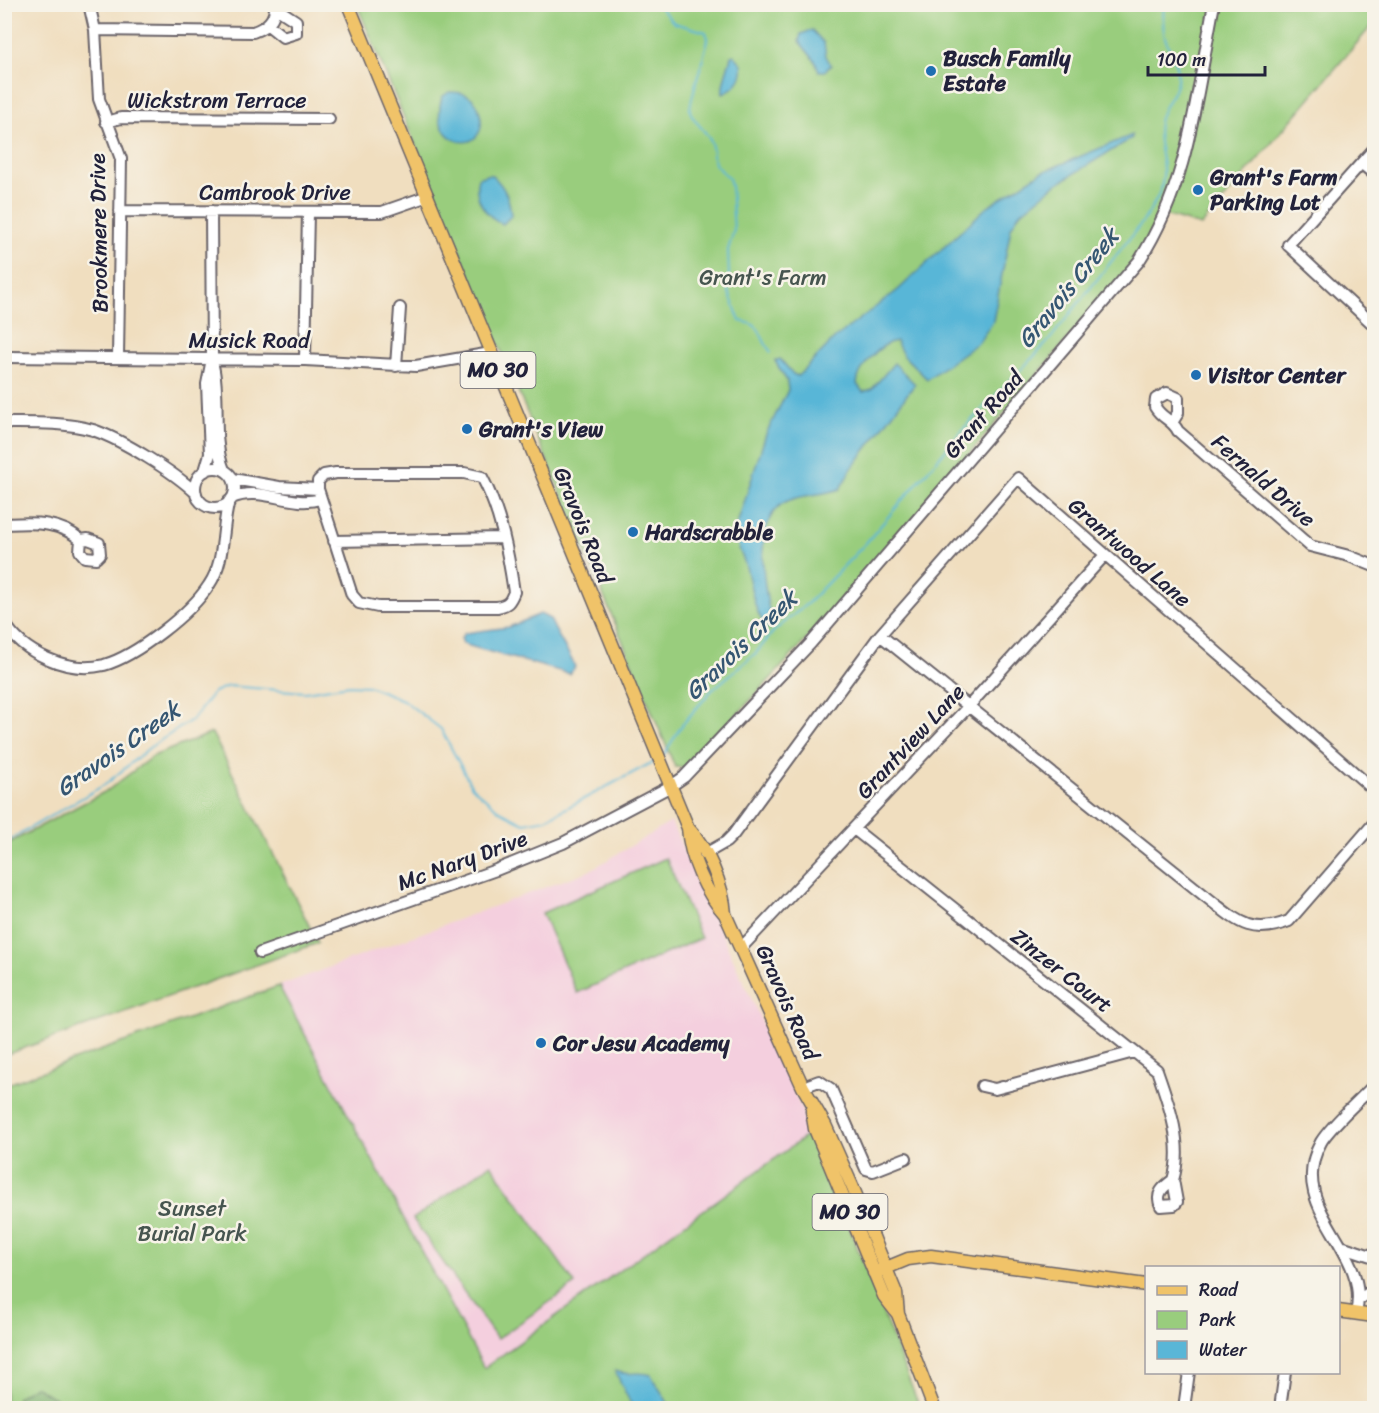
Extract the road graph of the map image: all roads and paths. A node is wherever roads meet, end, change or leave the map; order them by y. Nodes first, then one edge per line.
1 (89, 4) edge
2 (348, 4) edge
3 (1214, 4) edge
4 (276, 8) edge
5 (268, 25) junction
6 (95, 30) junction
7 (329, 119) dead end
8 (106, 122) junction
9 (1374, 149) edge
10 (1362, 164) junction
11 (1374, 174) edge
12 (428, 196) junction
13 (120, 211) junction
14 (211, 211) junction
15 (308, 212) junction
16 (400, 309) dead end
17 (1374, 325) edge
18 (491, 353) junction
19 (4, 357) edge
20 (118, 358) junction
21 (212, 359) junction
22 (304, 360) junction
23 (396, 366) junction
24 (1173, 421) dead end
25 (4, 423) edge
26 (224, 470) junction
27 (203, 472) junction
28 (179, 476) junction
29 (232, 479) junction
30 (196, 493) junction
31 (319, 494) junction
32 (230, 500) junction
33 (210, 507) junction
34 (223, 523) junction
35 (4, 524) edge
36 (504, 538) junction
37 (81, 540) dead end
38 (334, 541) junction
39 (1104, 556) junction
40 (1374, 566) edge
41 (4, 622) edge
42 (880, 635) junction
43 (968, 707) junction
44 (671, 786) junction
45 (1374, 790) edge
46 (1374, 823) edge
47 (688, 828) junction
48 (854, 829) junction
49 (705, 854) junction
50 (725, 914) junction
51 (741, 948) junction
52 (260, 954) dead end
53 (1134, 1052) junction
54 (1374, 1085) edge
55 (982, 1086) dead end
56 (803, 1087) junction
57 (812, 1106) junction
58 (906, 1158) dead end
59 (1173, 1180) dead end
60 (1344, 1247) junction
61 (878, 1249) junction
62 (1374, 1257) edge
63 (908, 1259) junction
64 (880, 1270) junction
65 (1145, 1285) edge
66 (1374, 1289) edge
67 (1360, 1299) junction
68 (1340, 1311) edge
69 (1356, 1313) junction
70 (1374, 1316) edge
71 (1189, 1374) edge
72 (1285, 1374) edge
73 (934, 1408) edge
74 (1184, 1408) edge
75 (1280, 1408) edge

1 - 6 street, Brookmere Drive
2 - 12 main road, Gravois Road / MO 30
3 - 44 street, Grant Road
4 - 5 street
4 - 5 street
5 - 6 street
6 - 8 street, Brookmere Drive
7 - 8 street, Wickstrom Terrace
8 - 13 street, Brookmere Drive
9 - 10 street
10 - 11 street
10 - 17 street
12 - 15 street, Cambrook Drive
12 - 18 main road, Gravois Road / MO 30
13 - 14 street, Cambrook Drive
13 - 20 street, Brookmere Drive
14 - 15 street, Cambrook Drive
14 - 21 street
15 - 22 street
16 - 23 street
18 - 23 street, Musick Road
18 - 44 main road, Gravois Road / MO 30
19 - 20 street, Musick Road
20 - 21 street, Musick Road
21 - 22 street, Musick Road
21 - 26 street
21 - 27 street
22 - 23 street, Musick Road
24 - 40 street, Fernald Drive
25 - 28 street
26 - 27 street
26 - 29 street
27 - 28 street
27 - 30 street
28 - 30 street
29 - 31 street
29 - 32 street
30 - 33 street
31 - 32 street
31 - 36 street
31 - 38 street
32 - 33 street
32 - 34 street
33 - 34 street
34 - 41 street
35 - 37 street
36 - 38 street
36 - 38 street
39 - 42 street, Grantwood Lane
39 - 43 street, Grantview Lane
39 - 45 street, Grantwood Lane
42 - 43 street
42 - 49 street, Grantwood Lane
43 - 46 street
43 - 48 street, Grantview Lane
44 - 47 main road, Gravois Road / MO 30
44 - 52 street, Mc Nary Drive
47 - 49 main road, Gravois Road / MO 30
47 - 50 main road, Gravois Road / MO 30
48 - 51 street, Grantview Lane
48 - 53 street, Zinzer Court
49 - 50 main road, Gravois Road / MO 30
50 - 51 main road, Gravois Road / MO 30
51 - 56 main road, Gravois Road / MO 30
53 - 55 street
53 - 59 street, Zinzer Court
54 - 60 street
56 - 57 main road, Gravois Road / MO 30
56 - 58 street
57 - 61 main road, Gravois Road / MO 30
57 - 64 main road, Gravois Road / MO 30
60 - 62 street
60 - 67 street
61 - 63 main road
61 - 64 main road, Gravois Road / MO 30
63 - 64 main road
63 - 65 main road
64 - 73 main road, Gravois Road / MO 30
66 - 67 street
67 - 69 street
68 - 69 main road
69 - 70 main road
71 - 74 street
72 - 75 street

